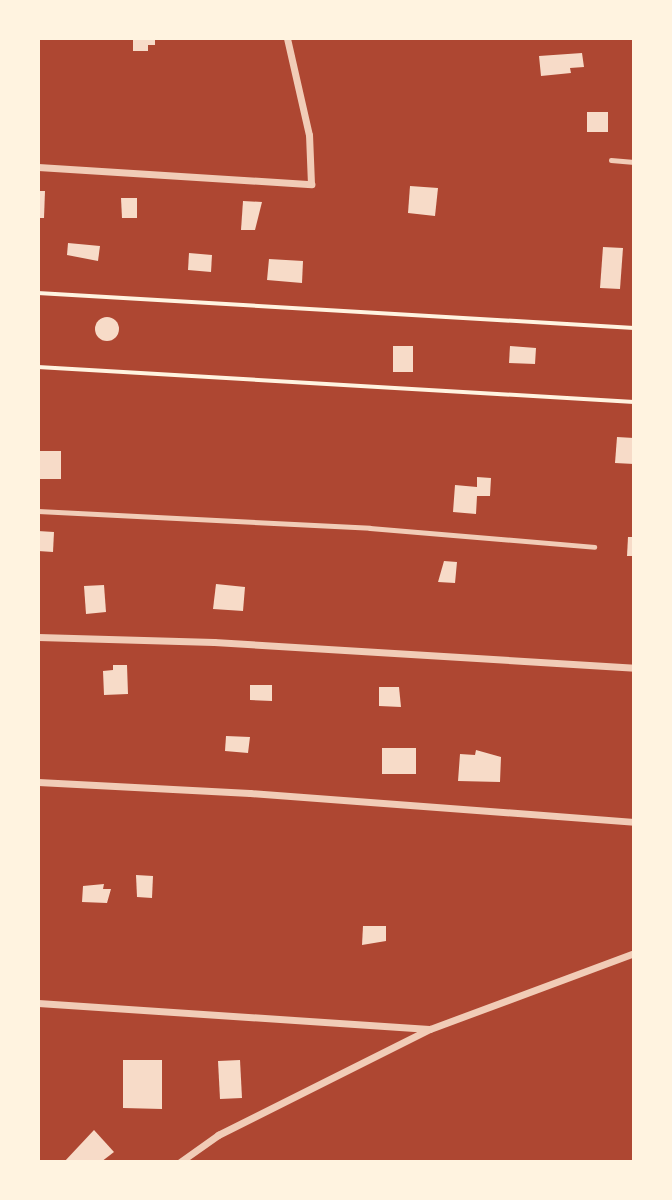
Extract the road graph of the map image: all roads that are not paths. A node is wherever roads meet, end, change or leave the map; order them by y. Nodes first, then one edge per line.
1 (287, 38) edge
2 (611, 160) dead end
3 (634, 162) edge
4 (38, 167) edge
5 (38, 511) edge
6 (594, 547) dead end
7 (38, 637) edge
8 (634, 668) edge
9 (38, 782) edge
10 (634, 822) edge
11 (634, 953) edge
12 (38, 1003) edge
13 (430, 1029) junction
14 (180, 1161) edge

1 - 4 street
2 - 3 lane
5 - 6 lane
7 - 8 street
9 - 10 street
11 - 13 street
12 - 13 street
13 - 14 street

